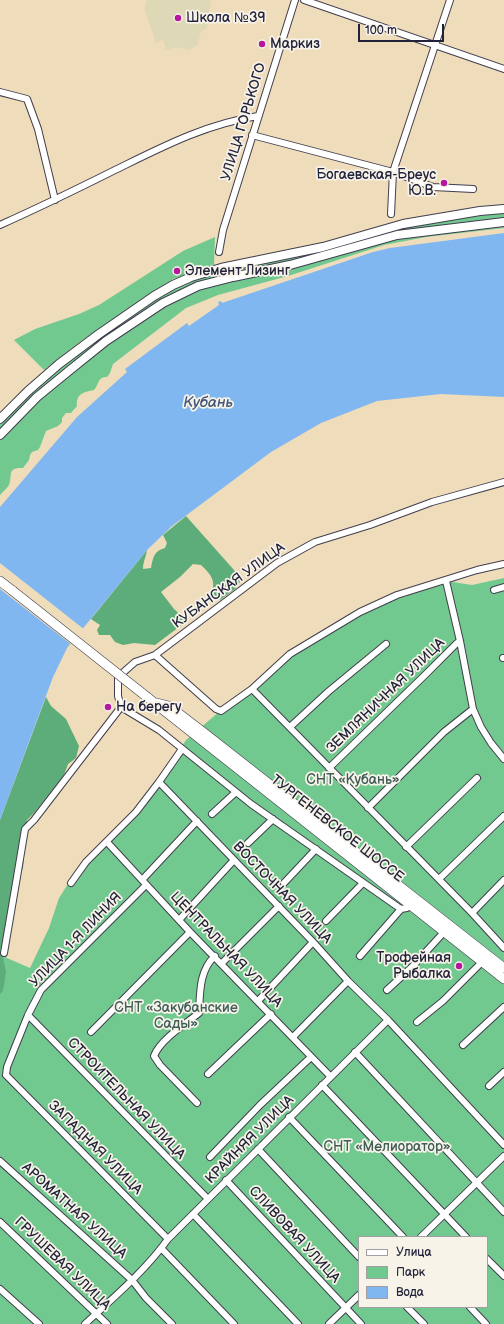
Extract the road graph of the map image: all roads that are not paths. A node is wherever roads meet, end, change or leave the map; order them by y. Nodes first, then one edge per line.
1 (295, 0) edge
2 (304, 0) edge
3 (450, 0) edge
4 (435, 45) junction
5 (504, 69) edge
6 (0, 92) edge
7 (258, 116) junction
8 (252, 136) junction
9 (393, 172) junction
10 (473, 189) dead end
11 (55, 200) junction
12 (504, 210) edge
13 (391, 214) dead end
14 (504, 222) edge
15 (0, 225) edge
16 (220, 252) dead end
17 (0, 419) edge
18 (0, 435) edge
19 (504, 482) edge
20 (504, 564) edge
21 (0, 581) edge
22 (445, 581) junction
23 (504, 587) edge
24 (494, 590) dead end
25 (460, 641) junction
26 (386, 644) dead end
27 (155, 655) junction
28 (252, 689) junction
29 (150, 699) junction
30 (121, 707) junction
31 (473, 709) junction
32 (290, 727) junction
33 (182, 750) junction
34 (504, 759) edge
35 (329, 768) junction
36 (477, 778) dead end
37 (159, 782) junction
38 (236, 792) junction
39 (368, 808) junction
40 (212, 814) dead end
41 (504, 816) edge
42 (273, 819) junction
43 (197, 821) junction
44 (248, 843) dead end
45 (108, 844) junction
46 (406, 847) junction
47 (316, 850) junction
48 (234, 860) junction
49 (439, 879) junction
50 (504, 880) edge
51 (144, 882) junction
52 (71, 883) dead end
53 (284, 883) dead end
54 (363, 883) junction
55 (410, 904) junction
56 (279, 906) junction
57 (421, 908) junction
58 (401, 909) junction
59 (472, 913) junction
60 (179, 920) junction
61 (326, 921) dead end
62 (445, 931) junction
63 (190, 932) junction
64 (313, 942) junction
65 (503, 946) edge
66 (4, 953) dead end
67 (215, 956) junction
68 (360, 956) dead end
69 (482, 962) junction
70 (222, 963) junction
71 (503, 965) edge
72 (504, 979) edge
73 (348, 981) junction
74 (387, 990) dead end
75 (258, 1001) junction
76 (504, 1007) edge
77 (271, 1014) junction
78 (28, 1015) junction
79 (388, 1020) junction
80 (417, 1022) dead end
81 (90, 1032) dead end
82 (293, 1037) junction
83 (463, 1045) dead end
84 (355, 1052) junction
85 (311, 1057) junction
86 (504, 1072) edge
87 (3, 1074) edge
88 (208, 1074) dead end
89 (330, 1076) junction
90 (322, 1085) junction
91 (489, 1086) dead end
92 (197, 1103) dead end
93 (289, 1117) junction
94 (504, 1145) edge
95 (258, 1149) junction
96 (504, 1156) edge
97 (210, 1157) dead end
98 (0, 1161) edge
99 (226, 1180) junction
100 (476, 1183) junction
101 (208, 1199) junction
102 (504, 1212) edge
103 (193, 1214) junction
104 (444, 1214) junction
105 (0, 1222) edge
106 (402, 1236) edge
107 (422, 1236) edge
108 (465, 1236) edge
109 (168, 1239) junction
110 (161, 1248) junction
111 (358, 1256) edge
112 (488, 1260) edge
113 (504, 1276) edge
114 (132, 1280) junction
115 (0, 1289) edge
116 (358, 1296) edge
117 (346, 1308) junction
118 (408, 1308) edge
119 (471, 1308) edge
120 (96, 1313) junction
121 (39, 1324) edge
122 (85, 1324) edge
123 (107, 1324) edge
124 (172, 1324) edge
125 (234, 1324) edge
126 (298, 1324) edge
127 (329, 1324) edge
128 (361, 1324) edge
129 (424, 1324) edge
130 (486, 1324) edge

1 - 7 street, УЛИЦА ГОРЬКОГО
2 - 4 street
3 - 4 street
4 - 5 street
4 - 9 street
6 - 11 street
7 - 8 street, УЛИЦА ГОРЬКОГО
7 - 11 street
8 - 9 street
8 - 16 street, УЛИЦА ГОРЬКОГО
9 - 10 street
9 - 13 street
11 - 15 street
12 - 17 main road
14 - 18 main road
19 - 27 street, КУБАНСКАЯ УЛИЦА
20 - 22 street
21 - 29 highway, ТУРГЕНЕВСКОЕ ШОССЕ, bridge
22 - 25 street
22 - 28 street
23 - 24 street
25 - 31 street
25 - 35 street, ЗЕМЛЯНИЧНАЯ УЛИЦА
26 - 32 street
27 - 28 street
27 - 30 street, КУБАНСКАЯ УЛИЦА
28 - 32 street
29 - 55 highway, ТУРГЕНЕВСКОЕ ШОССЕ
29 - 57 highway, ТУРГЕНЕВСКОЕ ШОССЕ
30 - 33 street
30 - 66 street
31 - 34 street
31 - 39 street
32 - 35 street
33 - 37 street
33 - 38 street
35 - 39 street
36 - 46 street
37 - 43 street, ВОСТОЧНАЯ УЛИЦА
37 - 45 street
38 - 40 street
38 - 42 street
39 - 46 street
41 - 49 street
42 - 44 street
42 - 47 street
43 - 48 street, ВОСТОЧНАЯ УЛИЦА
43 - 51 street, УЛИЦА 1-Я ЛИНИЯ
45 - 51 street, ЦЕНТРАЛЬНАЯ УЛИЦА
45 - 52 street
46 - 49 street
47 - 53 street
47 - 54 street
48 - 56 street, ВОСТОЧНАЯ УЛИЦА
48 - 60 street
49 - 59 street
50 - 59 street
51 - 60 street, ЦЕНТРАЛЬНАЯ УЛИЦА
51 - 78 street, УЛИЦА 1-Я ЛИНИЯ
54 - 58 street
54 - 61 street
55 - 57 highway, ТУРГЕНЕВСКОЕ ШОССЕ
55 - 58 street
56 - 64 street, ВОСТОЧНАЯ УЛИЦА
56 - 70 street
57 - 62 highway, ТУРГЕНЕВСКОЕ ШОССЕ
57 - 71 highway, ТУРГЕНЕВСКОЕ ШОССЕ
58 - 68 street
59 - 65 street
60 - 63 street, ЦЕНТРАЛЬНАЯ УЛИЦА
62 - 69 highway, ТУРГЕНЕВСКОЕ ШОССЕ
62 - 74 street
63 - 67 street, ЦЕНТРАЛЬНАЯ УЛИЦА
63 - 81 street
64 - 73 street, ВОСТОЧНАЯ УЛИЦА
64 - 75 street
67 - 70 street, ЦЕНТРАЛЬНАЯ УЛИЦА
67 - 92 street
69 - 72 highway, ТУРГЕНЕВСКОЕ ШОССЕ
69 - 80 street
70 - 75 street, ЦЕНТРАЛЬНАЯ УЛИЦА
73 - 79 street, ВОСТОЧНАЯ УЛИЦА
73 - 82 street
75 - 77 street, ЦЕНТРАЛЬНАЯ УЛИЦА
76 - 83 street
77 - 82 street, ЦЕНТРАЛЬНАЯ УЛИЦА
77 - 88 street
78 - 87 street, УЛИЦА 1-Я ЛИНИЯ
78 - 101 street, СТРОИТЕЛЬНАЯ УЛИЦА
79 - 84 street, КРАЙНЯЯ УЛИЦА
79 - 94 street, ВОСТОЧНАЯ УЛИЦА
82 - 85 street, ЦЕНТРАЛЬНАЯ УЛИЦА
84 - 89 street, КРАЙНЯЯ УЛИЦА
84 - 100 street
85 - 89 street, ЦЕНТРАЛЬНАЯ УЛИЦА
85 - 97 street
86 - 91 street
87 - 109 street, ЗАПАДНАЯ УЛИЦА
89 - 90 street, КРАЙНЯЯ УЛИЦА
90 - 93 street, КРАЙНЯЯ УЛИЦА
90 - 104 street
93 - 95 street, КРАЙНЯЯ УЛИЦА
93 - 106 street
95 - 99 street, КРАЙНЯЯ УЛИЦА
95 - 111 street
96 - 100 street
98 - 114 street, АРОМАТНАЯ УЛИЦА
99 - 101 street, КРАЙНЯЯ УЛИЦА
99 - 117 street, СЛИВОВАЯ УЛИЦА
100 - 102 street
100 - 104 street
101 - 103 street, КРАЙНЯЯ УЛИЦА
103 - 109 street, КРАЙНЯЯ УЛИЦА
103 - 126 street
104 - 107 street
104 - 108 street
105 - 120 street, ГРУШЕВАЯ УЛИЦА
109 - 110 street, КРАЙНЯЯ УЛИЦА
110 - 114 street, КРАЙНЯЯ УЛИЦА
110 - 125 street
112 - 113 street
114 - 120 street, КРАЙНЯЯ УЛИЦА
114 - 124 street, АРОМАТНАЯ УЛИЦА
115 - 121 street
116 - 117 street
117 - 127 street
117 - 128 street, СЛИВОВАЯ УЛИЦА
118 - 129 street
119 - 130 street
120 - 122 street, КРАЙНЯЯ УЛИЦА
120 - 123 street, ГРУШЕВАЯ УЛИЦА

